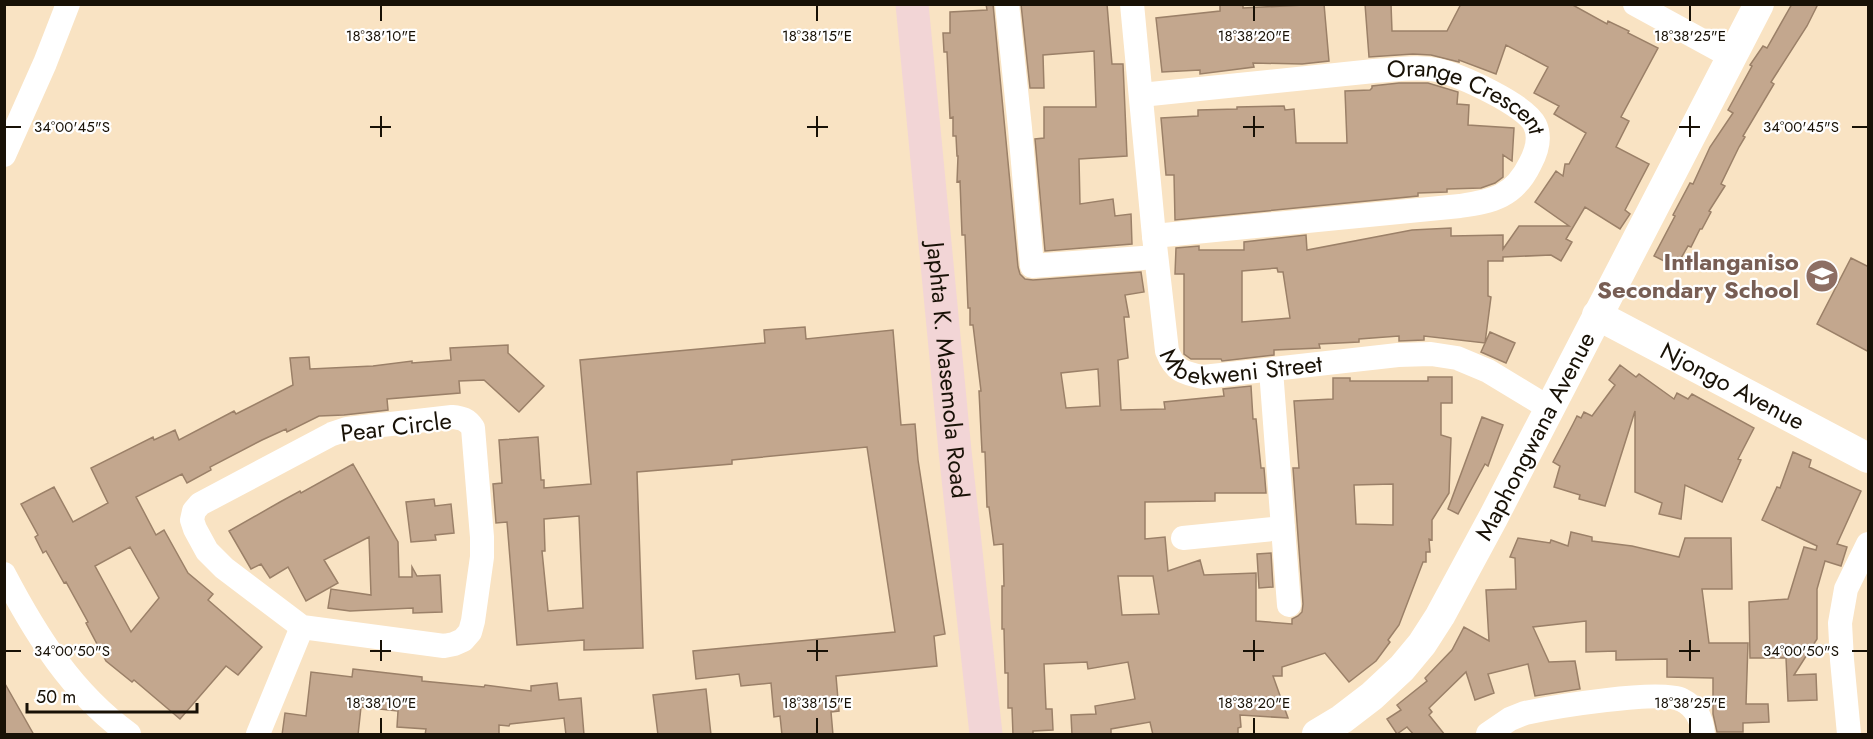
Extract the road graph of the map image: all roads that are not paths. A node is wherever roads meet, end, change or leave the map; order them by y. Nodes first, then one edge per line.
1 (68, 4) edge
2 (912, 4) edge
3 (1007, 4) edge
4 (1132, 4) edge
5 (1635, 4) edge
6 (1759, 4) edge
7 (1731, 57) junction
8 (1141, 95) junction
9 (4, 155) edge
10 (1155, 247) junction
11 (1597, 315) junction
12 (1271, 370) junction
13 (1549, 408) junction
14 (1869, 458) edge
15 (1283, 528) junction
16 (1183, 538) dead end
17 (1869, 544) edge
18 (4, 574) edge
19 (1289, 605) dead end
20 (302, 627) junction
21 (129, 735) edge
22 (258, 735) edge
23 (986, 735) edge
24 (1317, 735) edge
25 (1488, 735) edge
26 (1703, 735) edge
27 (1849, 735) edge

1 - 9 street
2 - 23 main road, Japhta K. Masemola Road
3 - 10 street
4 - 8 street, Mbekweni Street
5 - 7 street
6 - 7 street, Maphongwana Avenue
7 - 11 street, Maphongwana Avenue
8 - 10 street, Mbekweni Street
8 - 10 street, Orange Crescent
10 - 12 street, Mbekweni Street
11 - 13 street, Maphongwana Avenue
11 - 14 street, Njongo Avenue
12 - 13 street, Mbekweni Street
12 - 15 street
13 - 24 street, Maphongwana Avenue
15 - 16 street
15 - 19 street
17 - 27 street
18 - 21 street
20 - 20 street, Pear Circle
20 - 22 street
25 - 26 street

